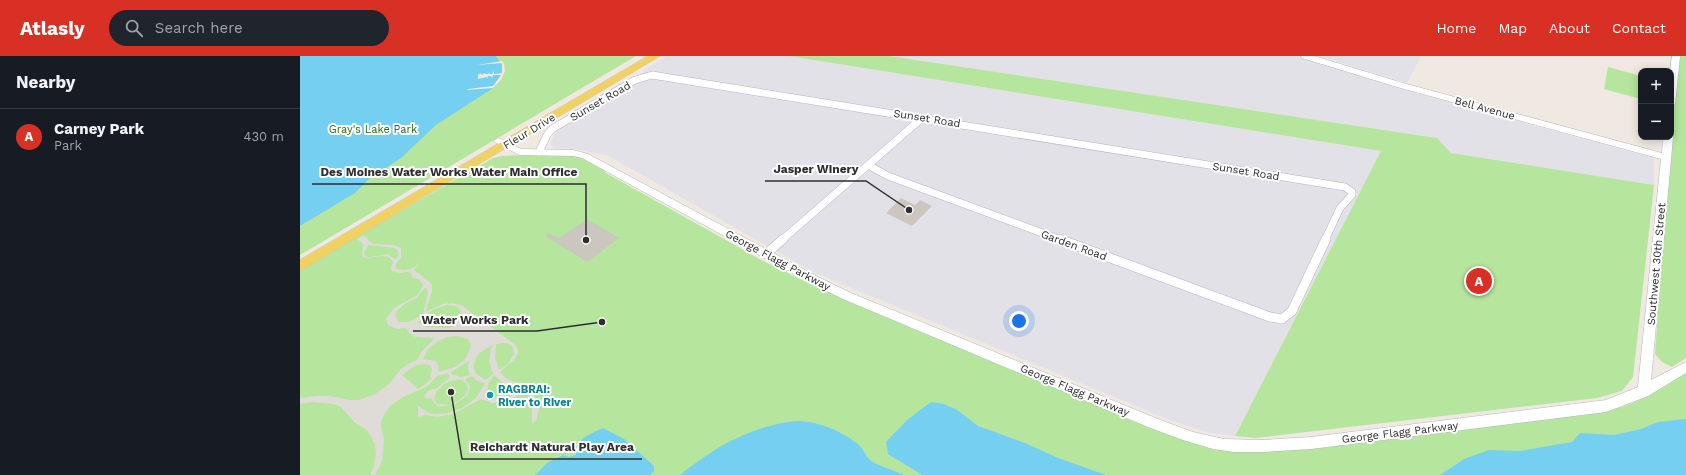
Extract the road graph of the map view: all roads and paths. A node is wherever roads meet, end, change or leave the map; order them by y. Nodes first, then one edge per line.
1 (644, 56) edge
2 (655, 56) edge
3 (1305, 56) edge
4 (1676, 56) edge
5 (1674, 75) edge
6 (922, 118) junction
7 (1668, 140) edge
8 (502, 143) junction
9 (539, 152) junction
10 (1666, 157) junction
11 (868, 165) junction
12 (766, 254) junction
13 (300, 258) edge
14 (300, 266) edge
15 (1282, 319) joint
16 (1686, 367) edge
17 (1644, 392) junction

1 - 8 main road, Fleur Drive
2 - 8 main road, Fleur Drive
3 - 10 street, Bell Avenue
4 - 5 street
6 - 9 street, Sunset Road
6 - 11 street
6 - 15 street, Sunset Road
7 - 10 street, Southwest 30th Street
8 - 9 street, George Flagg Parkway
8 - 13 main road, Fleur Drive
8 - 14 main road, Fleur Drive
9 - 12 street, George Flagg Parkway
10 - 17 street, Southwest 30th Street
11 - 12 street
11 - 15 street, Garden Road
12 - 17 street, George Flagg Parkway
16 - 17 street, George Flagg Parkway

